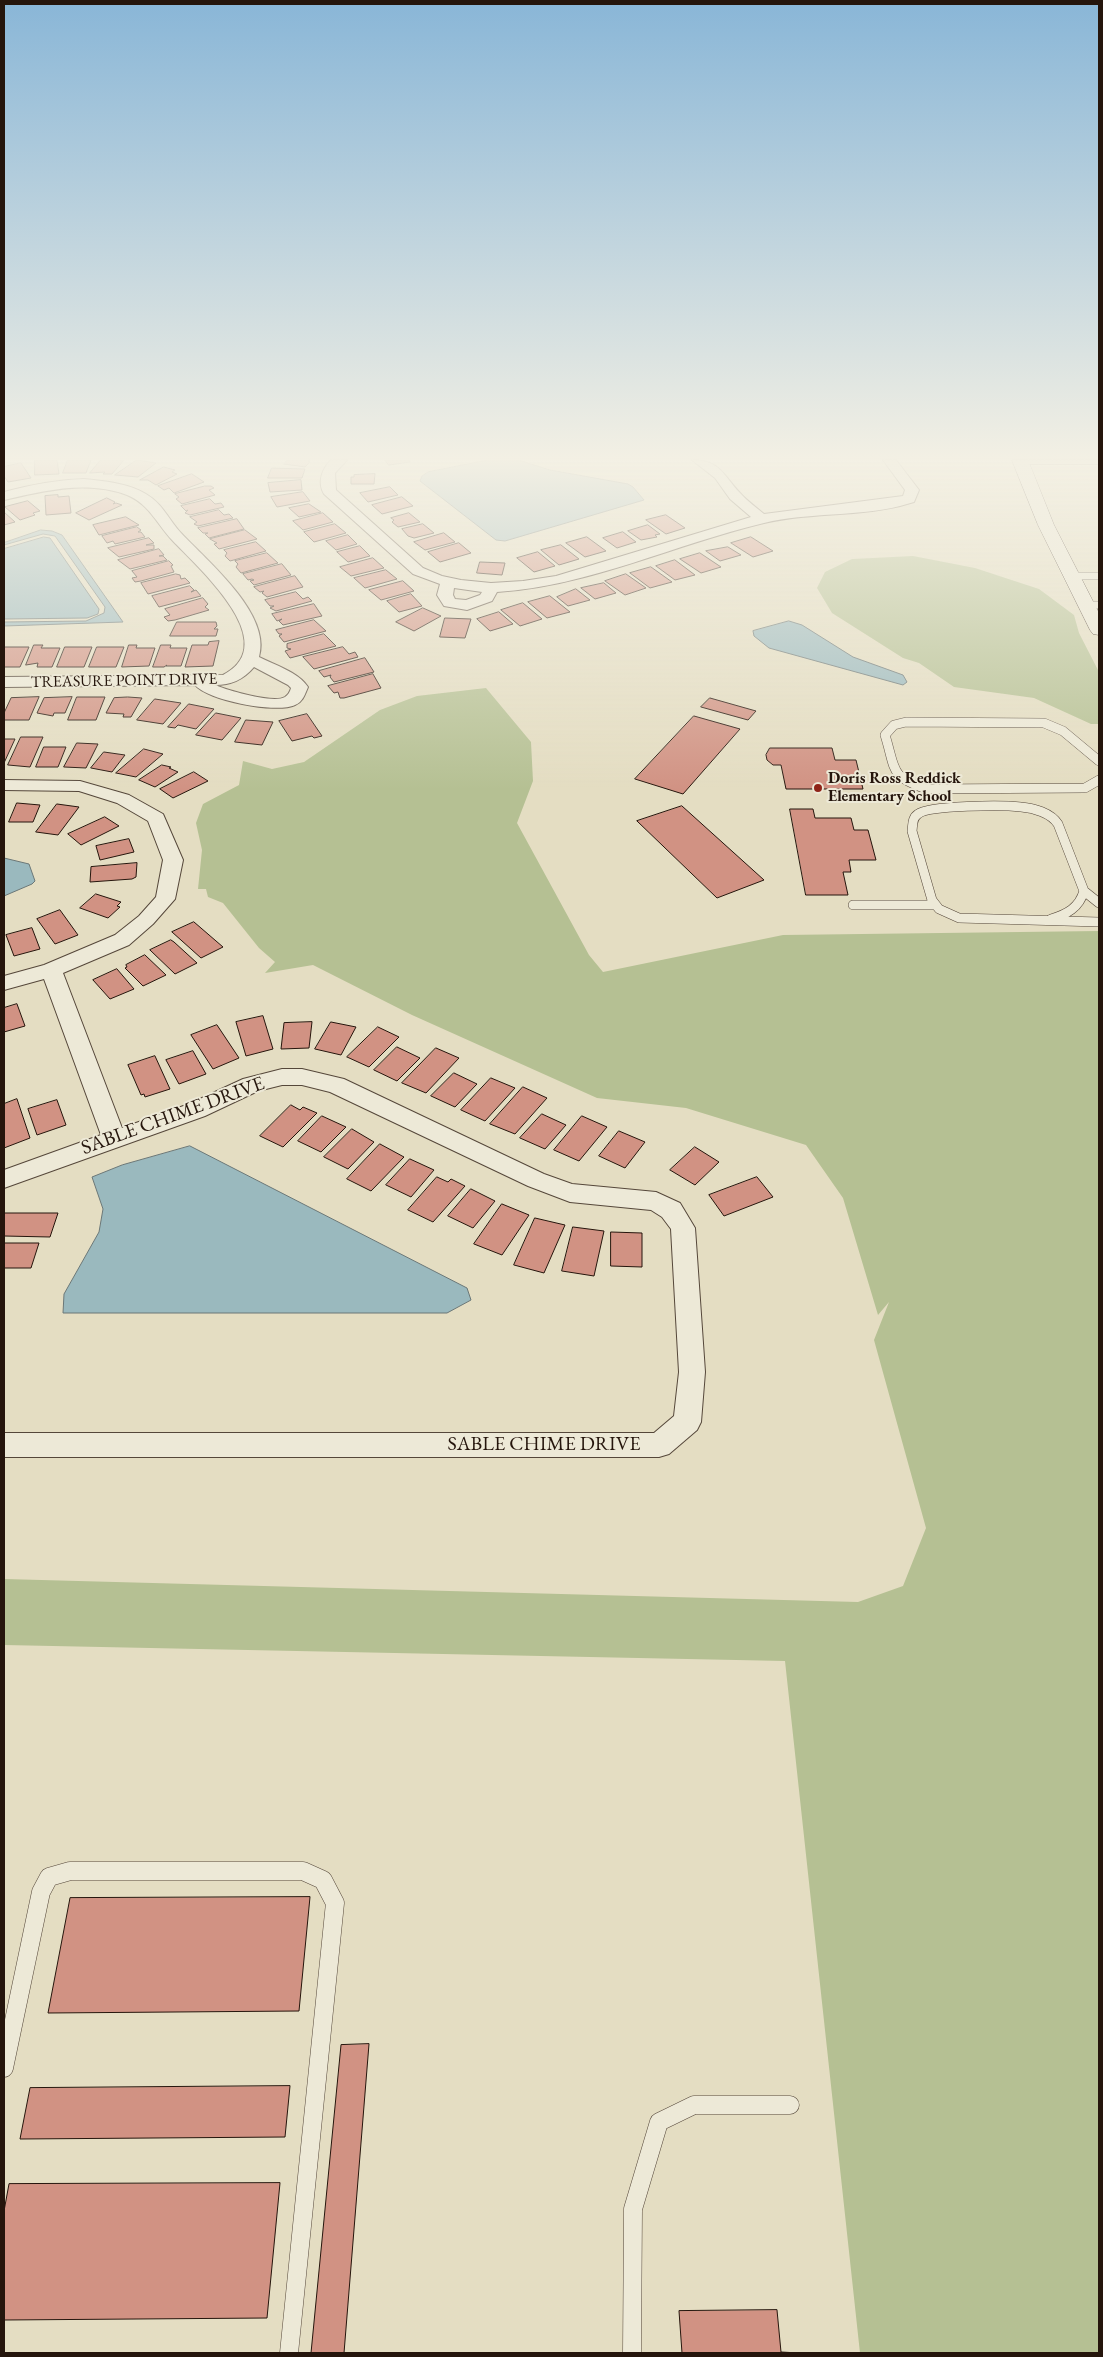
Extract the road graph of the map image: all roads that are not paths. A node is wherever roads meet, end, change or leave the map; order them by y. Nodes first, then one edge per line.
1 (209, 570) edge
2 (418, 570) edge
3 (591, 570) edge
4 (1069, 570) edge
5 (1072, 576) junction
6 (1099, 576) edge
7 (1093, 605) edge
8 (1099, 630) edge
9 (250, 659) junction
10 (199, 681) junction
11 (4, 682) edge
12 (1096, 759) edge
13 (1099, 780) edge
14 (4, 785) edge
15 (1084, 891) junction
16 (1099, 903) edge
17 (853, 905) dead end
18 (936, 905) junction
19 (1047, 920) junction
20 (1099, 922) edge
21 (50, 970) junction
22 (4, 983) edge
23 (114, 1138) junction
24 (4, 1179) edge
25 (4, 1444) edge
26 (4, 2068) edge
27 (790, 2105) dead end
28 (289, 2353) edge
29 (632, 2353) edge

1 - 9 street
2 - 3 street
4 - 5 street
5 - 6 lane
5 - 7 street
7 - 8 street
9 - 10 street, TREASURE POINT DRIVE
9 - 10 street
10 - 11 street, TREASURE POINT DRIVE
12 - 13 lane
14 - 21 street
15 - 16 lane
15 - 18 lane
15 - 19 lane
17 - 18 lane
18 - 19 lane
19 - 20 lane
21 - 22 street
21 - 23 street
23 - 24 street, SABLE CHIME DRIVE
23 - 25 street, SABLE CHIME DRIVE
26 - 28 lane
27 - 29 lane

